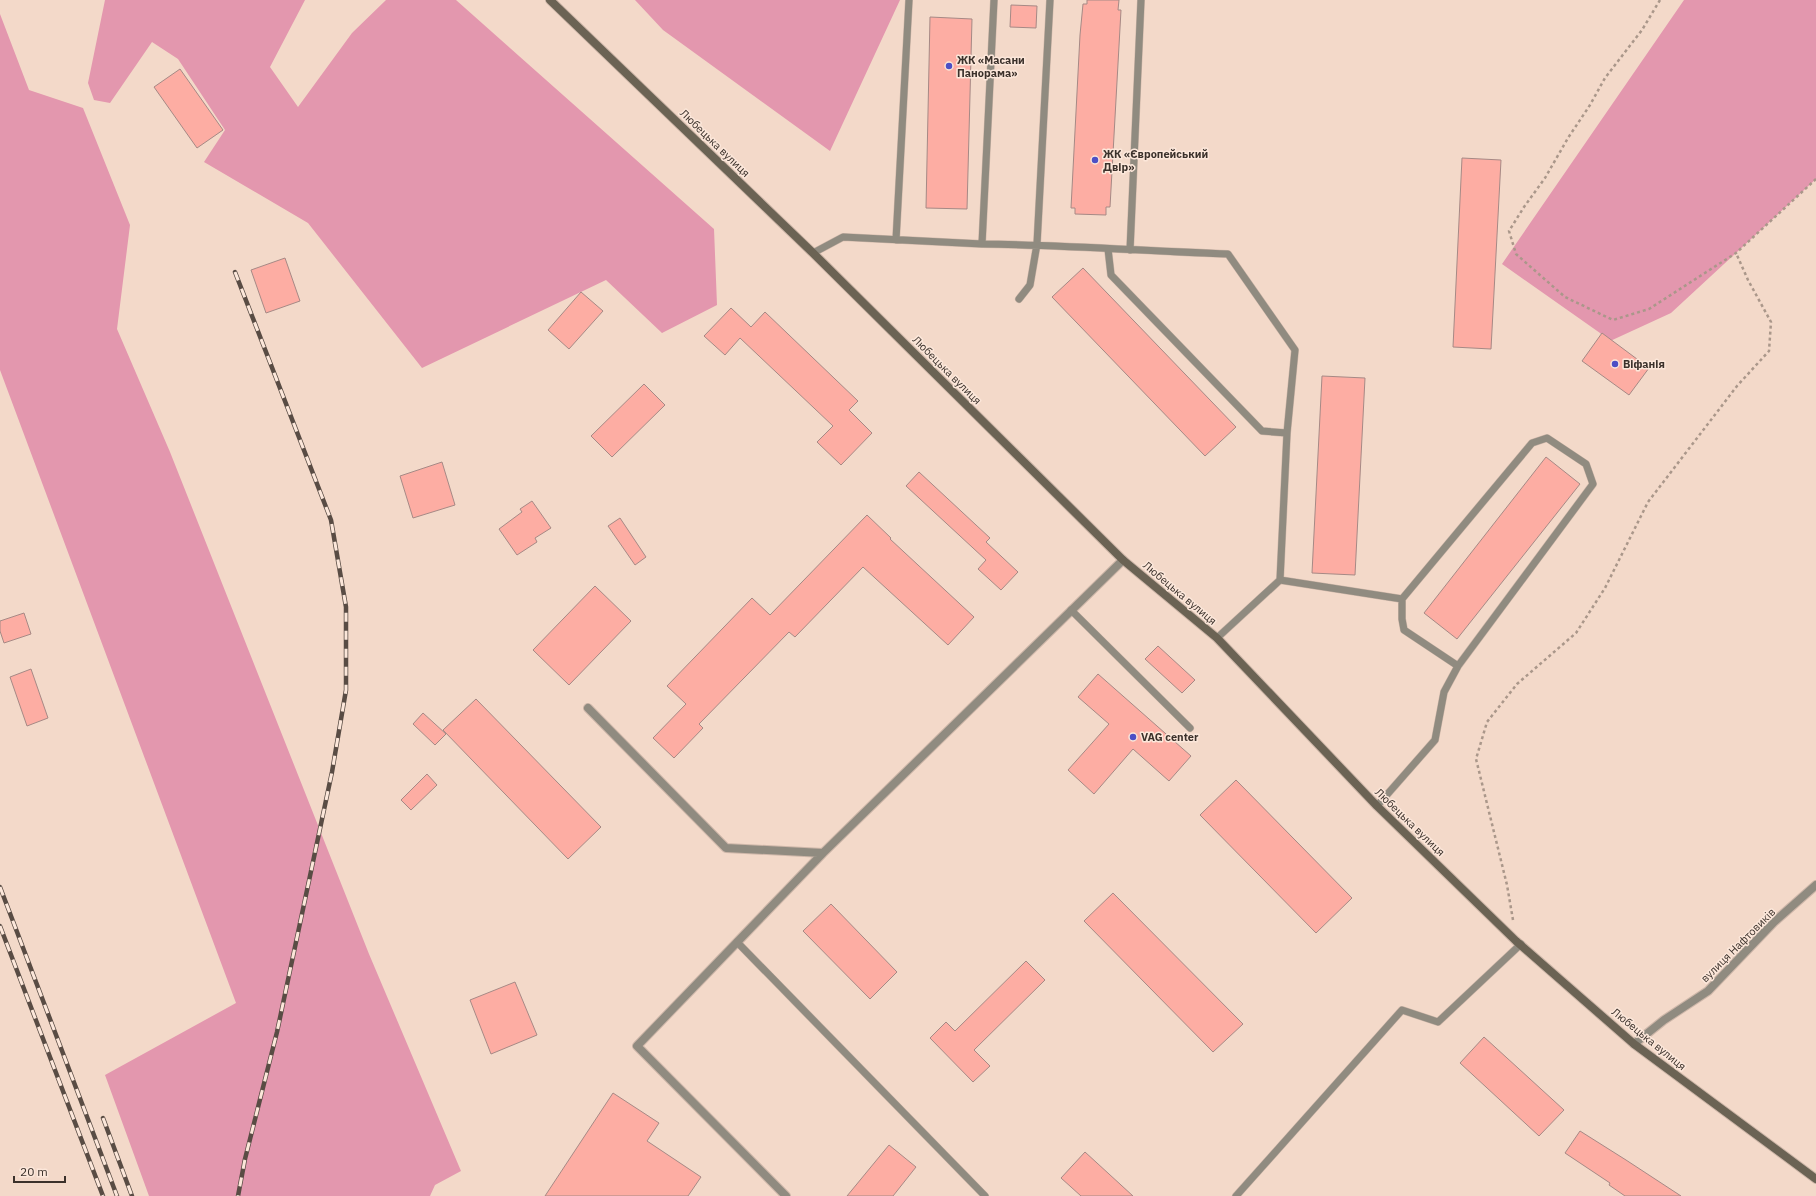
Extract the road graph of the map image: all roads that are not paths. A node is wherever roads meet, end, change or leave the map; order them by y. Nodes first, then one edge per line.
1 (550, 0) edge
2 (909, 0) edge
3 (994, 0) edge
4 (1050, 0) edge
5 (1141, 0) edge
6 (896, 240) junction
7 (982, 244) junction
8 (1037, 244) junction
9 (1108, 249) junction
10 (1130, 250) junction
11 (813, 253) junction
12 (1019, 299) dead end
13 (1288, 433) junction
14 (1123, 560) junction
15 (1280, 580) junction
16 (1402, 598) junction
17 (1071, 610) junction
18 (1217, 638) junction
19 (1458, 666) junction
20 (588, 708) dead end
21 (1190, 728) dead end
22 (1377, 806) junction
23 (823, 853) junction
24 (1816, 885) edge
25 (737, 942) junction
26 (1518, 942) junction
27 (1634, 1044) junction
28 (1816, 1179) edge
29 (786, 1196) edge
30 (985, 1196) edge
31 (1236, 1196) edge

1 - 11 main road, Любецька вулиця
2 - 6 lane
3 - 7 lane
4 - 8 lane
5 - 10 lane
6 - 7 lane
6 - 11 lane
7 - 8 lane
8 - 9 lane
8 - 12 lane
9 - 10 lane
9 - 13 lane
10 - 13 lane
11 - 14 main road, Любецька вулиця
13 - 15 lane
14 - 17 street
14 - 18 main road, Любецька вулиця
15 - 16 lane
15 - 18 lane
16 - 19 lane
16 - 19 lane
17 - 21 lane
17 - 23 street
18 - 22 main road, Любецька вулиця
19 - 22 lane
20 - 23 street
22 - 26 main road, Любецька вулиця
23 - 25 street
24 - 27 street, вулиця Нафтовиків
25 - 29 street
25 - 30 lane
26 - 27 main road, Любецька вулиця
26 - 31 lane
27 - 28 main road, Любецька вулиця

